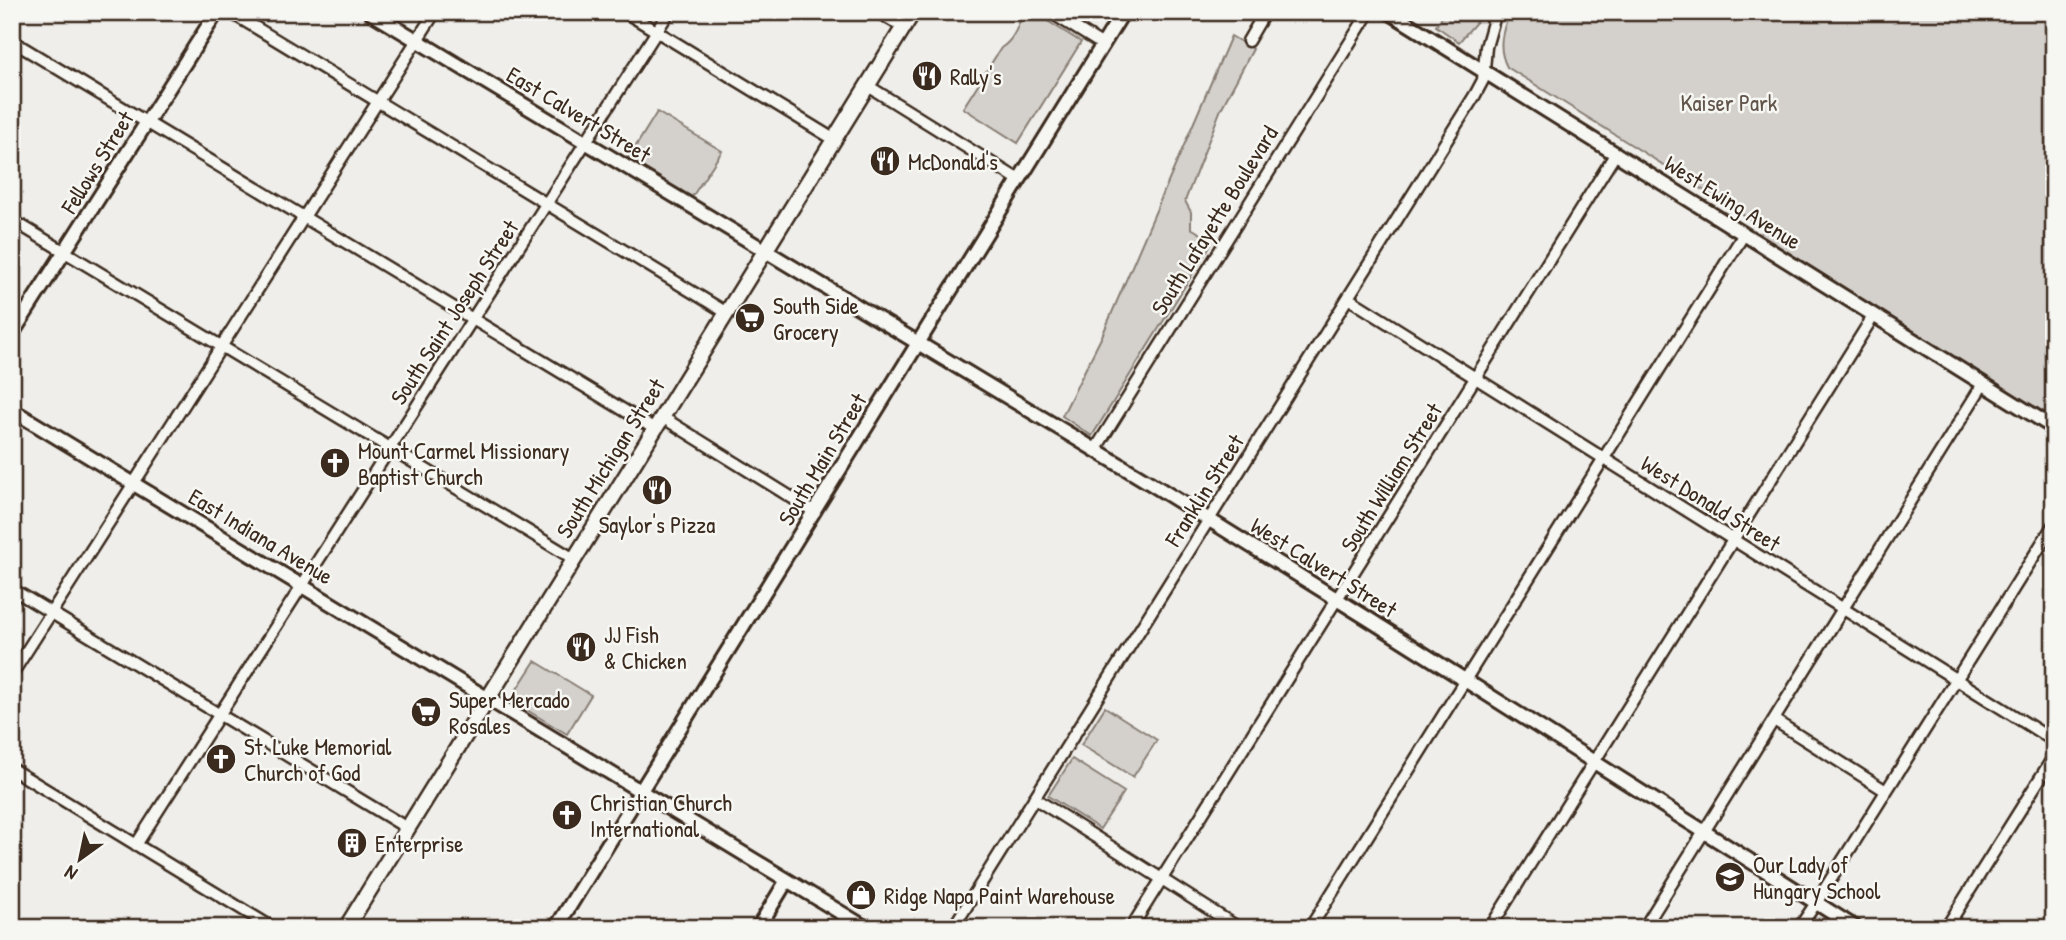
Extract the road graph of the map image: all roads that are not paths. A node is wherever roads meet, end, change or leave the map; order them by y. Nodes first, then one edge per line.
1 (217, 12) edge
2 (230, 12) edge
3 (370, 12) edge
4 (435, 12) edge
5 (625, 12) edge
6 (669, 12) edge
7 (878, 12) edge
8 (913, 12) edge
9 (1050, 12) edge
10 (1123, 12) edge
11 (1265, 12) edge
12 (1369, 12) edge
13 (1389, 12) edge
14 (1496, 12) edge
15 (903, 27) junction
16 (656, 32) junction
17 (12, 41) edge
18 (417, 41) junction
19 (1248, 41) dead end
20 (1103, 45) junction
21 (1483, 70) junction
22 (868, 86) junction
23 (378, 102) junction
24 (147, 122) junction
25 (835, 140) junction
26 (586, 142) junction
27 (1616, 153) junction
28 (1019, 180) junction
29 (546, 204) junction
30 (304, 218) junction
31 (12, 220) edge
32 (1744, 234) junction
33 (765, 251) junction
34 (65, 252) junction
35 (1348, 298) junction
36 (727, 313) junction
37 (1874, 315) junction
38 (472, 319) junction
39 (12, 334) edge
40 (916, 344) junction
41 (222, 346) junction
42 (1476, 378) junction
43 (1983, 384) junction
44 (12, 410) edge
45 (658, 423) junction
46 (2054, 428) edge
47 (390, 448) junction
48 (1095, 450) junction
49 (1604, 458) junction
50 (134, 484) junction
51 (815, 512) junction
52 (1208, 520) junction
53 (2054, 524) edge
54 (1733, 539) junction
55 (574, 559) junction
56 (302, 586) junction
57 (12, 589) edge
58 (1337, 600) junction
59 (1843, 608) junction
60 (51, 612) junction
61 (12, 674) edge
62 (1956, 680) junction
63 (1465, 681) junction
64 (488, 698) junction
65 (219, 715) junction
66 (1774, 720) junction
67 (2054, 741) edge
68 (2054, 755) edge
69 (1594, 762) junction
70 (12, 769) edge
71 (641, 790) junction
72 (1886, 791) junction
73 (1034, 798) junction
74 (407, 828) junction
75 (1704, 831) junction
76 (136, 845) junction
77 (787, 880) junction
78 (1161, 880) junction
79 (1816, 903) junction
80 (273, 928) edge
81 (345, 928) edge
82 (556, 928) edge
83 (758, 928) edge
84 (866, 928) edge
85 (953, 928) edge
86 (1131, 928) edge
87 (1239, 928) edge
88 (1310, 928) edge
89 (1490, 928) edge
90 (1644, 928) edge
91 (1799, 928) edge
92 (1856, 928) edge
93 (1946, 928) edge

1 - 24 street, Fellows Street
2 - 23 street
3 - 18 street, East Calvert Street
4 - 18 street
5 - 16 street
6 - 16 street, South Saint Joseph Street
7 - 15 street
8 - 15 main road, South Michigan Street
9 - 20 street
10 - 20 street, South Main Street
11 - 19 street
12 - 48 street, South Lafayette Boulevard
13 - 21 street, West Ewing Avenue
14 - 21 street, Franklin Street
15 - 22 main road, South Michigan Street
16 - 25 street
16 - 26 street, South Saint Joseph Street
17 - 24 street
18 - 23 street
18 - 26 street, East Calvert Street
20 - 28 street, South Main Street
21 - 27 street, West Ewing Avenue
21 - 35 street, Franklin Street
22 - 25 main road, South Michigan Street
22 - 28 street
23 - 29 street
23 - 30 street
24 - 30 street
24 - 34 street, Fellows Street
25 - 33 main road, South Michigan Street
26 - 29 street, South Saint Joseph Street
26 - 33 street, East Calvert Street
27 - 32 street, West Ewing Avenue
27 - 42 street, South William Street
28 - 40 street, South Main Street
29 - 36 street
29 - 38 street, South Saint Joseph Street
30 - 38 street
30 - 41 street
31 - 34 street
32 - 37 street, West Ewing Avenue
32 - 49 street
33 - 36 main road, South Michigan Street
33 - 40 street, West Calvert Street
34 - 39 street, Fellows Street
34 - 41 street
35 - 42 street, West Donald Street
35 - 52 street, Franklin Street
36 - 45 main road, South Michigan Street
37 - 43 street, West Ewing Avenue
37 - 54 street
38 - 45 street
38 - 47 street, South Saint Joseph Street
40 - 48 street, West Calvert Street
40 - 51 street, South Main Street
41 - 47 street
41 - 50 street
42 - 49 street, West Donald Street
42 - 58 street, South William Street
43 - 46 street, West Ewing Avenue
43 - 59 street
44 - 50 street, East Indiana Avenue
45 - 51 street
45 - 55 main road, South Michigan Street
47 - 55 street
47 - 56 street, South Saint Joseph Street
48 - 52 street, West Calvert Street
49 - 54 street, West Donald Street
49 - 63 street
50 - 56 street, East Indiana Avenue
50 - 60 street
51 - 71 street, South Main Street
52 - 58 street, West Calvert Street
52 - 73 street, Franklin Street
53 - 62 street
54 - 59 street, West Donald Street
54 - 69 street
55 - 64 main road, South Michigan Street
56 - 64 street, East Indiana Avenue
56 - 65 street, South Saint Joseph Street
57 - 60 street
58 - 63 street, West Calvert Street
58 - 78 street, South William Street
59 - 62 street, West Donald Street
59 - 66 street
60 - 61 street
60 - 65 street
62 - 67 street, West Donald Street
62 - 72 street
63 - 69 street, West Calvert Street
63 - 88 street
64 - 71 street, East Indiana Avenue
64 - 74 main road, South Michigan Street
65 - 74 street
65 - 76 street, South Saint Joseph Street
66 - 72 street
66 - 75 street
68 - 93 street
69 - 75 street, West Calvert Street
69 - 89 street
70 - 76 street
71 - 77 street, East Indiana Avenue
71 - 82 street, South Main Street
72 - 79 street
73 - 78 street
73 - 85 street, Franklin Street
74 - 81 main road, South Michigan Street
75 - 79 street, West Calvert Street
75 - 90 street
76 - 80 street
77 - 83 street
77 - 84 street, East Indiana Avenue
78 - 86 street, South William Street
78 - 87 street
79 - 91 street
79 - 92 street, West Calvert Street

